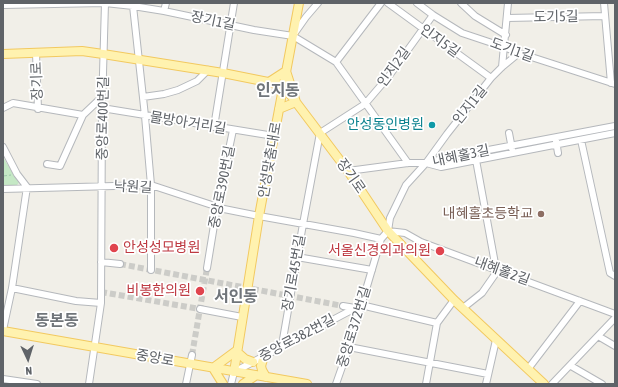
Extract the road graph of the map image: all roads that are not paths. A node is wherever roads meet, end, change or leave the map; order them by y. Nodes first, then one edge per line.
1 (51, 3) edge
2 (105, 3) edge
3 (166, 3) edge
4 (234, 3) edge
5 (299, 3) edge
6 (318, 3) edge
7 (381, 3) edge
8 (388, 3) edge
9 (417, 3) edge
10 (461, 3) edge
11 (508, 3) edge
12 (604, 3) edge
13 (3, 5) edge
14 (133, 6) junction
15 (164, 11) junction
16 (432, 15) junction
17 (606, 16) junction
18 (507, 18) junction
19 (229, 25) junction
20 (422, 28) junction
21 (506, 35) junction
22 (293, 36) junction
23 (504, 47) junction
24 (36, 53) junction
25 (519, 53) junction
26 (3, 54) edge
27 (103, 54) junction
28 (138, 59) junction
29 (336, 62) junction
30 (502, 68) junction
31 (208, 70) junction
32 (286, 71) junction
33 (223, 72) junction
34 (491, 78) junction
35 (269, 82) junction
36 (283, 85) junction
37 (614, 85) edge
38 (102, 97) junction
39 (143, 97) junction
40 (296, 102) junction
41 (365, 104) junction
42 (3, 108) edge
43 (38, 108) junction
44 (102, 108) junction
45 (279, 109) junction
46 (82, 115) junction
47 (145, 116) junction
48 (615, 126) edge
49 (214, 127) junction
50 (233, 130) junction
51 (320, 133) junction
52 (509, 133) dead end
53 (615, 133) edge
54 (274, 136) junction
55 (555, 137) junction
56 (581, 140) junction
57 (556, 144) junction
58 (511, 146) junction
59 (3, 147) edge
60 (513, 153) junction
61 (558, 153) dead end
62 (476, 160) junction
63 (408, 163) junction
64 (426, 163) junction
65 (47, 164) dead end
66 (348, 171) junction
67 (151, 185) junction
68 (102, 186) junction
69 (27, 187) junction
70 (3, 189) edge
71 (217, 207) junction
72 (259, 216) junction
73 (303, 224) junction
74 (388, 231) junction
75 (381, 239) junction
76 (297, 257) junction
77 (101, 262) junction
78 (120, 264) tunnel mouth
79 (207, 268) tunnel mouth
80 (497, 269) junction
81 (151, 270) dead end
82 (372, 270) junction
83 (615, 276) edge
84 (12, 288) junction
85 (454, 300) junction
86 (580, 301) junction
87 (101, 303) junction
88 (361, 305) junction
89 (343, 306) tunnel mouth
90 (355, 308) junction
91 (463, 308) junction
92 (200, 309) tunnel mouth
93 (615, 314) edge
94 (242, 317) junction
95 (615, 318) edge
96 (437, 323) junction
97 (3, 331) edge
98 (598, 336) junction
99 (496, 340) junction
100 (282, 345) junction
101 (615, 346) edge
102 (95, 347) junction
103 (349, 347) junction
104 (236, 351) junction
105 (192, 355) tunnel mouth
106 (264, 356) junction
107 (253, 362) junction
108 (431, 362) junction
109 (190, 364) junction
110 (570, 366) junction
111 (212, 368) junction
112 (528, 369) junction
113 (234, 372) junction
114 (488, 374) junction
115 (255, 376) junction
116 (3, 378) edge
117 (266, 378) junction
118 (279, 382) edge
119 (37, 384) edge
120 (89, 384) edge
121 (186, 384) edge
122 (224, 384) edge
123 (231, 384) edge
124 (243, 384) edge
125 (307, 384) edge
126 (336, 384) edge
127 (426, 384) edge
128 (486, 384) edge
129 (544, 384) edge
130 (552, 384) edge
131 (602, 384) edge

1 - 2 street, 장기1길
1 - 13 street, 장기1길
2 - 14 street, 장기1길
2 - 27 street, 중앙로400번길
3 - 15 street
4 - 19 street
5 - 22 main road, 안성맞춤대로
6 - 22 street
7 - 29 street
8 - 20 street, 인지5길
9 - 16 street, 도기1길
10 - 21 street
11 - 18 street
12 - 17 street
14 - 15 street, 장기1길
14 - 28 street
15 - 19 street, 장기1길
16 - 20 street, 인지2길
16 - 23 street, 도기1길
17 - 18 street, 도기5길
17 - 37 street
18 - 21 street
19 - 22 street, 장기1길
19 - 33 street
20 - 34 street, 인지5길
20 - 41 street, 인지2길
21 - 23 street
22 - 29 street
22 - 32 main road, 안성맞춤대로
23 - 25 street, 도기1길
23 - 30 street
24 - 26 main road, 장기로
24 - 27 main road, 장기로
24 - 43 street, 장기로
25 - 30 street, 인지1길
25 - 37 street, 도기1길
27 - 28 main road, 장기로
27 - 38 street, 중앙로400번길
28 - 31 main road, 장기로
28 - 39 street
29 - 41 street
30 - 34 street, 인지1길
31 - 33 main road, 장기로
31 - 39 street
32 - 35 main road
32 - 36 main road, 안성맞춤대로
32 - 40 main road
33 - 35 main road, 장기로
33 - 49 street
34 - 64 street, 인지1길
35 - 36 main road, 장기로
36 - 40 main road, 장기로
36 - 45 main road, 안성맞춤대로
38 - 44 street, 중앙로400번길
38 - 46 street
39 - 47 street
40 - 45 main road
40 - 51 main road, 장기로
41 - 51 street, 인지2길
41 - 63 street
42 - 43 street
43 - 46 street
44 - 47 street, 물방아거리길
44 - 68 street, 중앙로400번길
45 - 54 main road, 안성맞춤대로
46 - 65 street
47 - 49 street, 물방아거리길
47 - 67 street
48 - 55 street, 내혜홀3길
49 - 50 street, 물방아거리길
50 - 54 street, 물방아거리길
50 - 71 street, 중앙로390번길
51 - 66 main road, 장기로
51 - 73 street, 장기로45번길
52 - 58 street
53 - 56 street, 내혜홀3길
54 - 72 main road, 안성맞춤대로
55 - 57 street
55 - 58 street, 내혜홀3길
56 - 57 street, 내혜홀3길
56 - 83 street
57 - 60 street, 내혜홀3길
57 - 61 street
58 - 60 street
58 - 64 street, 내혜홀3길
59 - 69 street
60 - 62 street, 내혜홀3길
62 - 64 street, 내혜홀3길
62 - 80 street
63 - 64 street
63 - 66 street
64 - 74 street, 인지1길
66 - 74 main road, 장기로
67 - 68 street, 낙원길
67 - 71 street, 낙원길
67 - 81 street
68 - 69 street, 낙원길
68 - 77 street, 중앙로400번길
69 - 70 street, 낙원길
69 - 84 street
71 - 72 street, 낙원길
71 - 79 street, 중앙로390번길
72 - 73 street, 장기로45번길
72 - 94 main road, 안성맞춤대로
73 - 75 street
73 - 76 street, 장기로45번길
74 - 75 street, 중앙로372번길
74 - 80 street, 내혜홀2길
74 - 85 main road, 장기로
75 - 82 street, 중앙로372번길
76 - 82 street, 중앙로372번길
76 - 100 street, 장기로45번길
77 - 78 street
77 - 87 street, 중앙로400번길
80 - 86 street, 내혜홀2길
80 - 91 street
82 - 88 street, 중앙로372번길
84 - 87 street
84 - 97 street
85 - 91 main road, 장기로
85 - 96 street
86 - 93 street, 내혜홀2길
86 - 112 street
87 - 102 street, 중앙로400번길
88 - 90 street, 중앙로382번길
88 - 96 street
88 - 103 street, 중앙로372번길
89 - 90 street
90 - 100 street, 중앙로382번길
91 - 99 main road, 장기로
92 - 94 street
94 - 104 main road, 안성맞춤대로
95 - 98 street
96 - 108 street
97 - 102 main road, 중앙로
98 - 101 street
98 - 110 street
99 - 112 main road, 장기로
99 - 114 street
100 - 106 street, 중앙로382번길
102 - 109 main road, 중앙로
102 - 120 street, 중앙로400번길
103 - 108 street
103 - 126 street, 중앙로372번길
104 - 107 main road
104 - 111 main road
104 - 113 main road, 안성맞춤대로
105 - 109 street
106 - 107 street, 중앙로382번길
106 - 117 main road
107 - 113 street, 중앙로382번길
108 - 114 street
108 - 127 street
109 - 111 main road, 중앙로
109 - 121 street
110 - 130 street
110 - 131 street
111 - 113 main road, 중앙로
111 - 122 main road
112 - 129 main road, 장기로
113 - 115 main road, 중앙로
113 - 123 street, 안성맞춤대로
114 - 128 street
115 - 117 main road, 중앙로
115 - 124 main road
116 - 119 street
117 - 118 main road, 중앙로
118 - 125 main road, 중앙로

